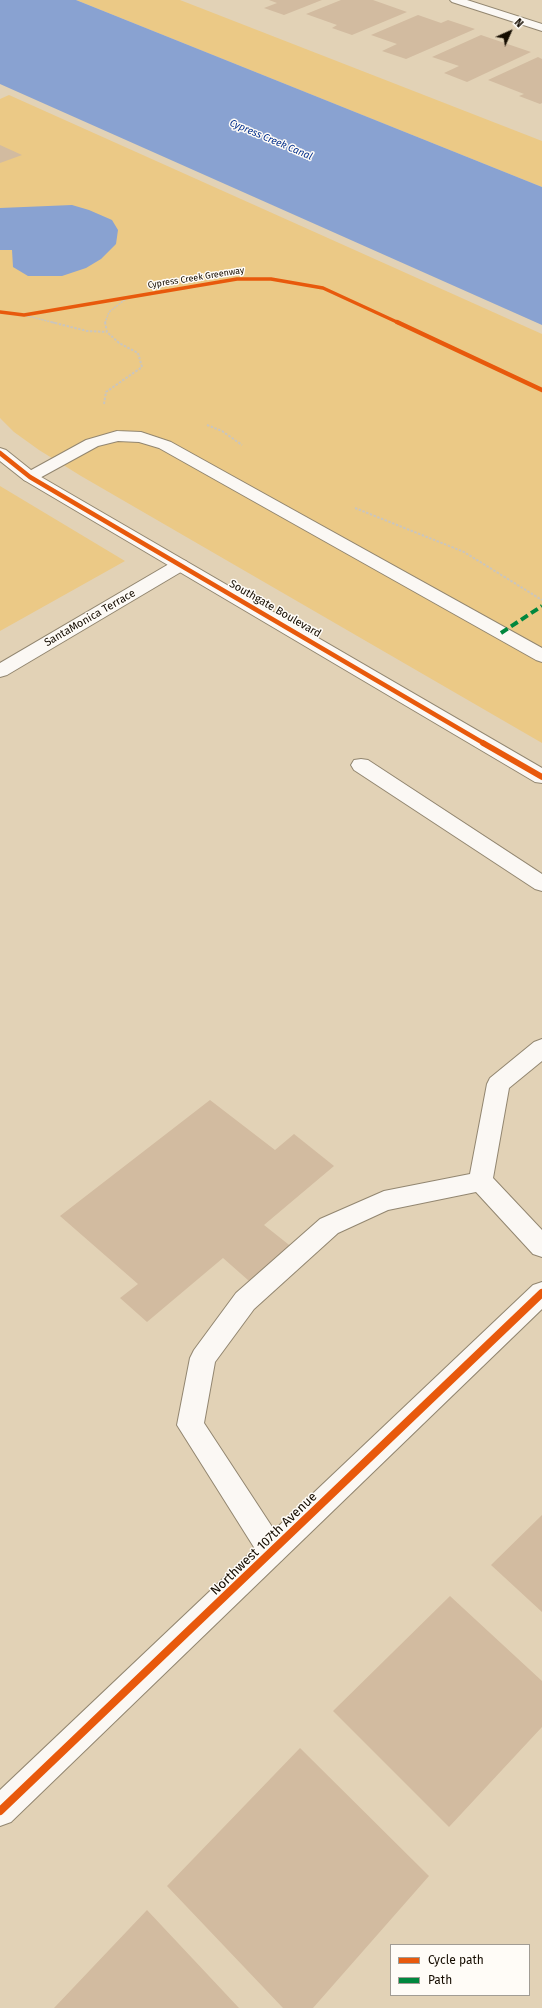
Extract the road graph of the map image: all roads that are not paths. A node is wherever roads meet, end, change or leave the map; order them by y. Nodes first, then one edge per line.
1 (456, 0) edge
2 (542, 28) edge
3 (2, 458) edge
4 (30, 477) junction
5 (180, 565) junction
6 (542, 656) edge
7 (0, 671) edge
8 (361, 765) dead end
9 (542, 778) edge
10 (542, 884) edge
11 (542, 1048) edge
12 (481, 1181) junction
13 (542, 1247) edge
14 (542, 1293) edge
15 (272, 1551) junction
16 (0, 1811) edge

1 - 2 street
3 - 4 street, Southgate Boulevard
4 - 5 street, Southgate Boulevard
4 - 6 street
5 - 7 street, SantaMonica Terrace
5 - 9 street, Southgate Boulevard
8 - 10 street
11 - 12 street
12 - 13 street
12 - 15 street
14 - 15 street, Northwest 107th Avenue
15 - 16 street, Northwest 107th Avenue

